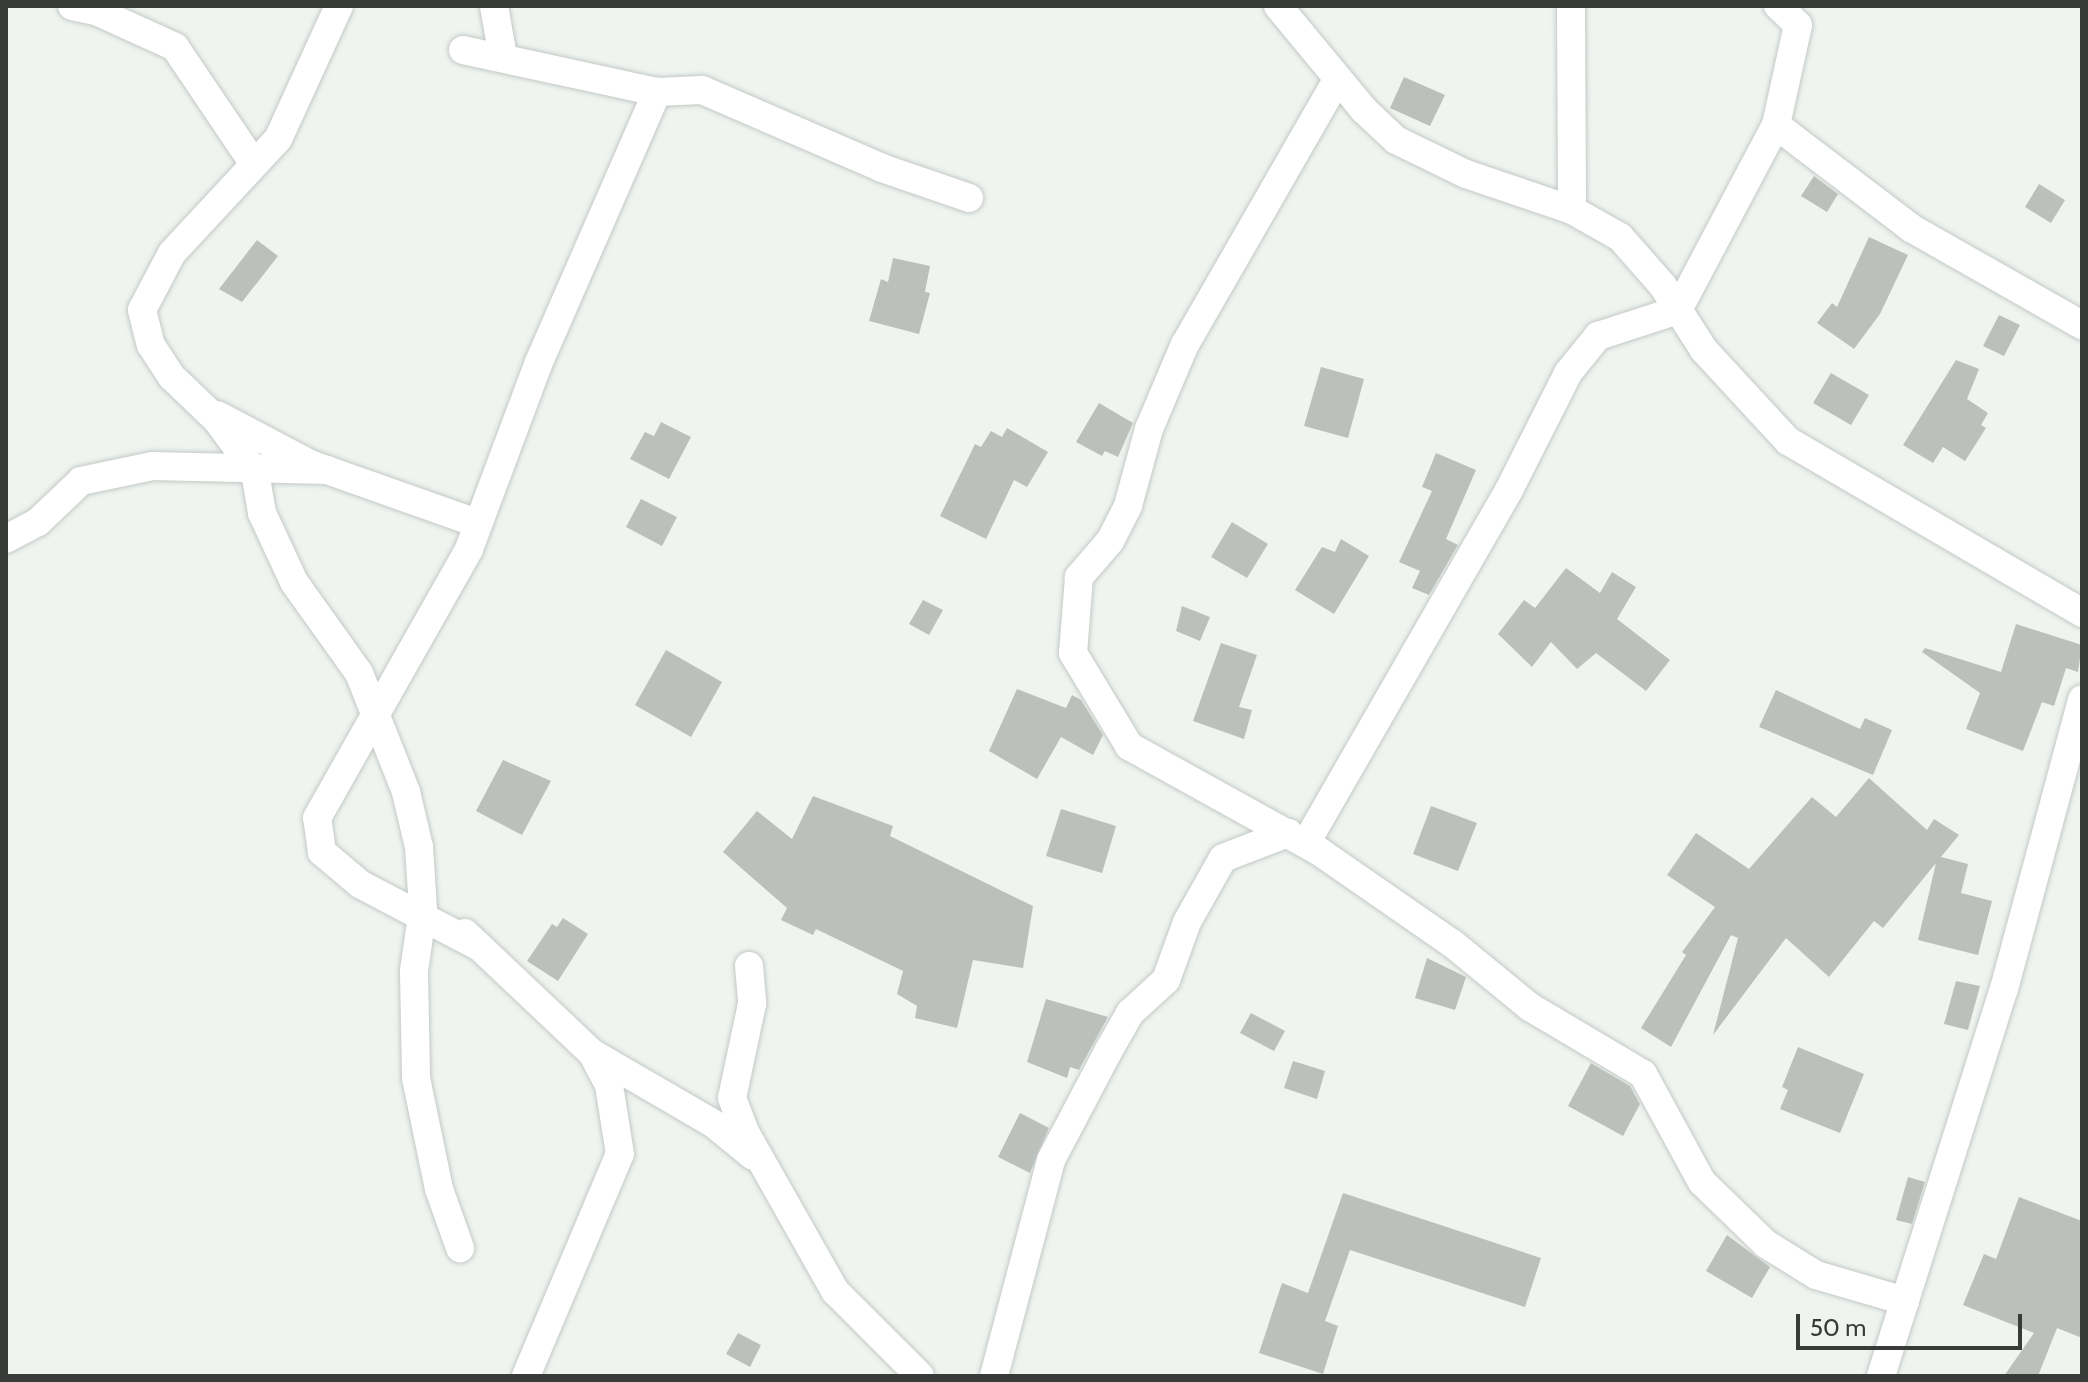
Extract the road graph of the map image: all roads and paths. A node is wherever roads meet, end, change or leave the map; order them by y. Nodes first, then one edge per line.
1 (72, 6) edge
2 (127, 6) edge
3 (339, 6) edge
4 (494, 6) edge
5 (1278, 6) edge
6 (1571, 6) edge
7 (1778, 6) edge
8 (141, 31) junction
9 (463, 50) dead end
10 (503, 57) junction
11 (1337, 80) junction
12 (657, 92) junction
13 (1776, 125) junction
14 (254, 164) junction
15 (969, 198) dead end
16 (1572, 210) junction
17 (1678, 310) junction
18 (2082, 325) edge
19 (206, 409) junction
20 (327, 470) junction
21 (255, 472) junction
22 (477, 523) junction
23 (6, 539) edge
24 (2082, 613) edge
25 (2082, 699) edge
26 (376, 718) junction
27 (1297, 838) junction
28 (421, 880) junction
29 (423, 914) junction
30 (476, 945) junction
31 (749, 966) dead end
32 (592, 1053) junction
33 (762, 1163) junction
34 (460, 1248) dead end
35 (1905, 1301) junction
36 (526, 1376) edge
37 (920, 1376) edge
38 (994, 1376) edge
39 (1881, 1376) edge

1 - 8 street
2 - 8 street
3 - 14 street
4 - 10 street
5 - 11 street
6 - 16 street
7 - 13 street
8 - 14 street
9 - 10 street
10 - 12 street
11 - 16 street
11 - 27 street
12 - 15 street
12 - 22 street
13 - 17 street
13 - 18 street
14 - 19 street
16 - 17 street
17 - 24 street
17 - 27 street
19 - 20 street
19 - 21 street
20 - 21 street
20 - 22 street
21 - 23 street
21 - 26 street
22 - 26 street
25 - 35 street
26 - 28 street
26 - 29 street
27 - 35 street
27 - 38 street
28 - 29 street
28 - 30 street
29 - 30 street
29 - 34 street
30 - 32 street
31 - 33 street
32 - 33 street
32 - 36 street
33 - 37 street
35 - 39 street

